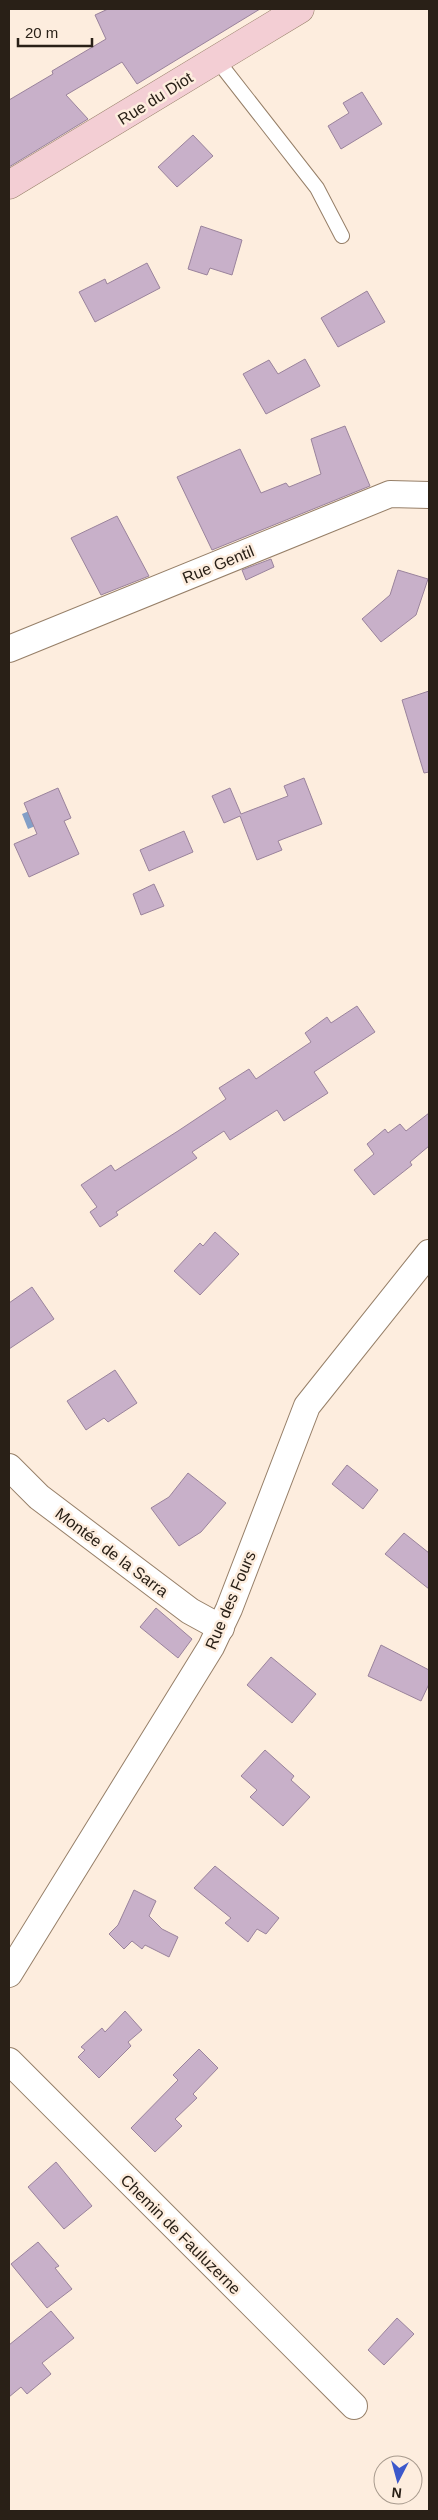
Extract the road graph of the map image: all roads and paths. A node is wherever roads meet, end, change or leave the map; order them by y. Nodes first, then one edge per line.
1 (300, 9) edge
2 (217, 60) junction
3 (9, 185) edge
4 (342, 236) dead end
5 (425, 491) edge
6 (9, 649) edge
7 (429, 1253) edge
8 (9, 1467) edge
9 (221, 1628) junction
10 (9, 1974) edge
11 (9, 2061) edge
12 (354, 2406) dead end

1 - 2 street, Rue du Diot
2 - 3 street, Rue du Diot
2 - 4 lane
5 - 6 street, Rue Gentil
7 - 9 street, Rue des Fours
8 - 9 street, Montée de la Sarra
9 - 10 street, Rue des Fours
11 - 12 street, Chemin de Fauluzerne

